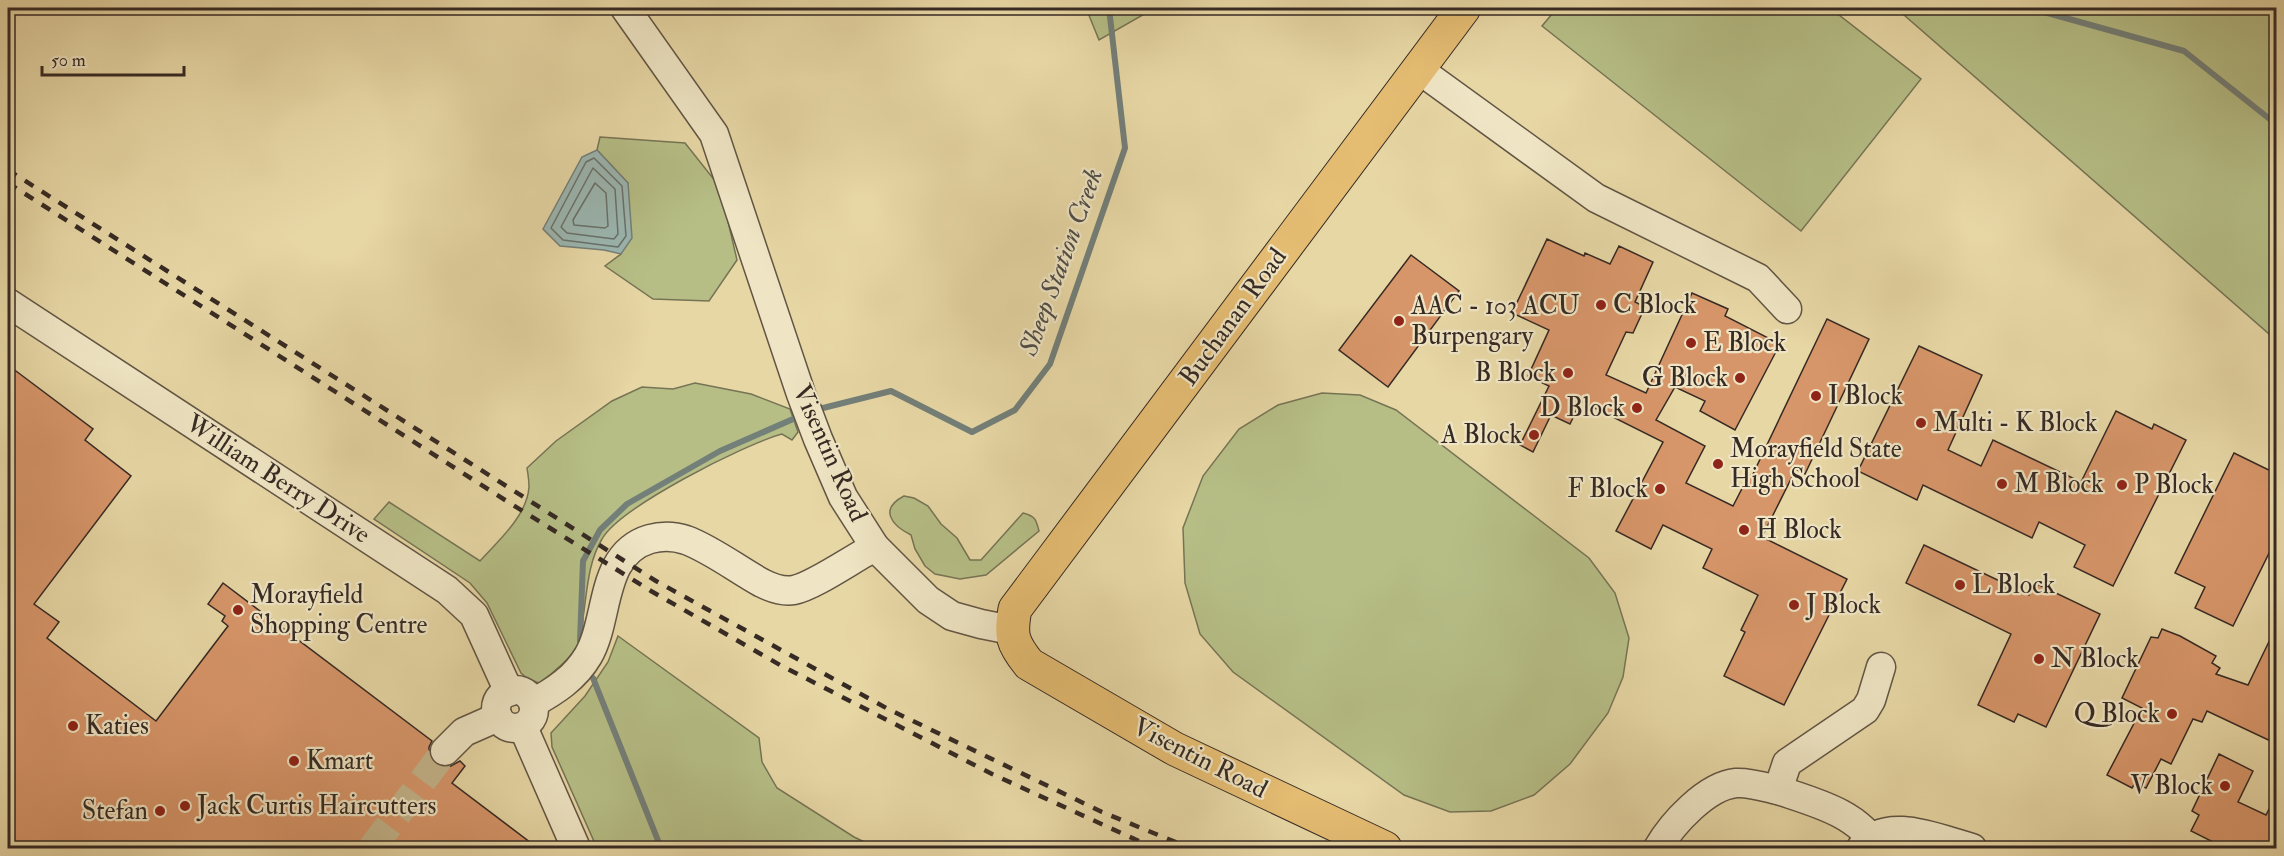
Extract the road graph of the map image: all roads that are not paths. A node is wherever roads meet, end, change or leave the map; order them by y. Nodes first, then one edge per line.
1 (625, 8) edge
2 (1464, 8) edge
3 (1418, 69) junction
4 (8, 303) edge
5 (1787, 309) dead end
6 (874, 547) junction
7 (1011, 630) junction
8 (1881, 667) dead end
9 (516, 710) junction
10 (446, 751) tunnel mouth
11 (1778, 790) junction
12 (1870, 845) edge
13 (576, 849) edge
14 (1385, 849) edge
15 (1658, 849) edge
16 (1972, 849) edge

1 - 6 street, Visentin Road
2 - 3 main road, Buchanan Road
3 - 5 street
3 - 7 main road, Buchanan Road
4 - 9 street, William Berry Drive
6 - 7 street, Visentin Road
6 - 9 street
7 - 14 main road, Visentin Road
8 - 11 street
9 - 10 street
9 - 13 street, William Berry Drive
11 - 12 street
11 - 15 street
12 - 16 street

